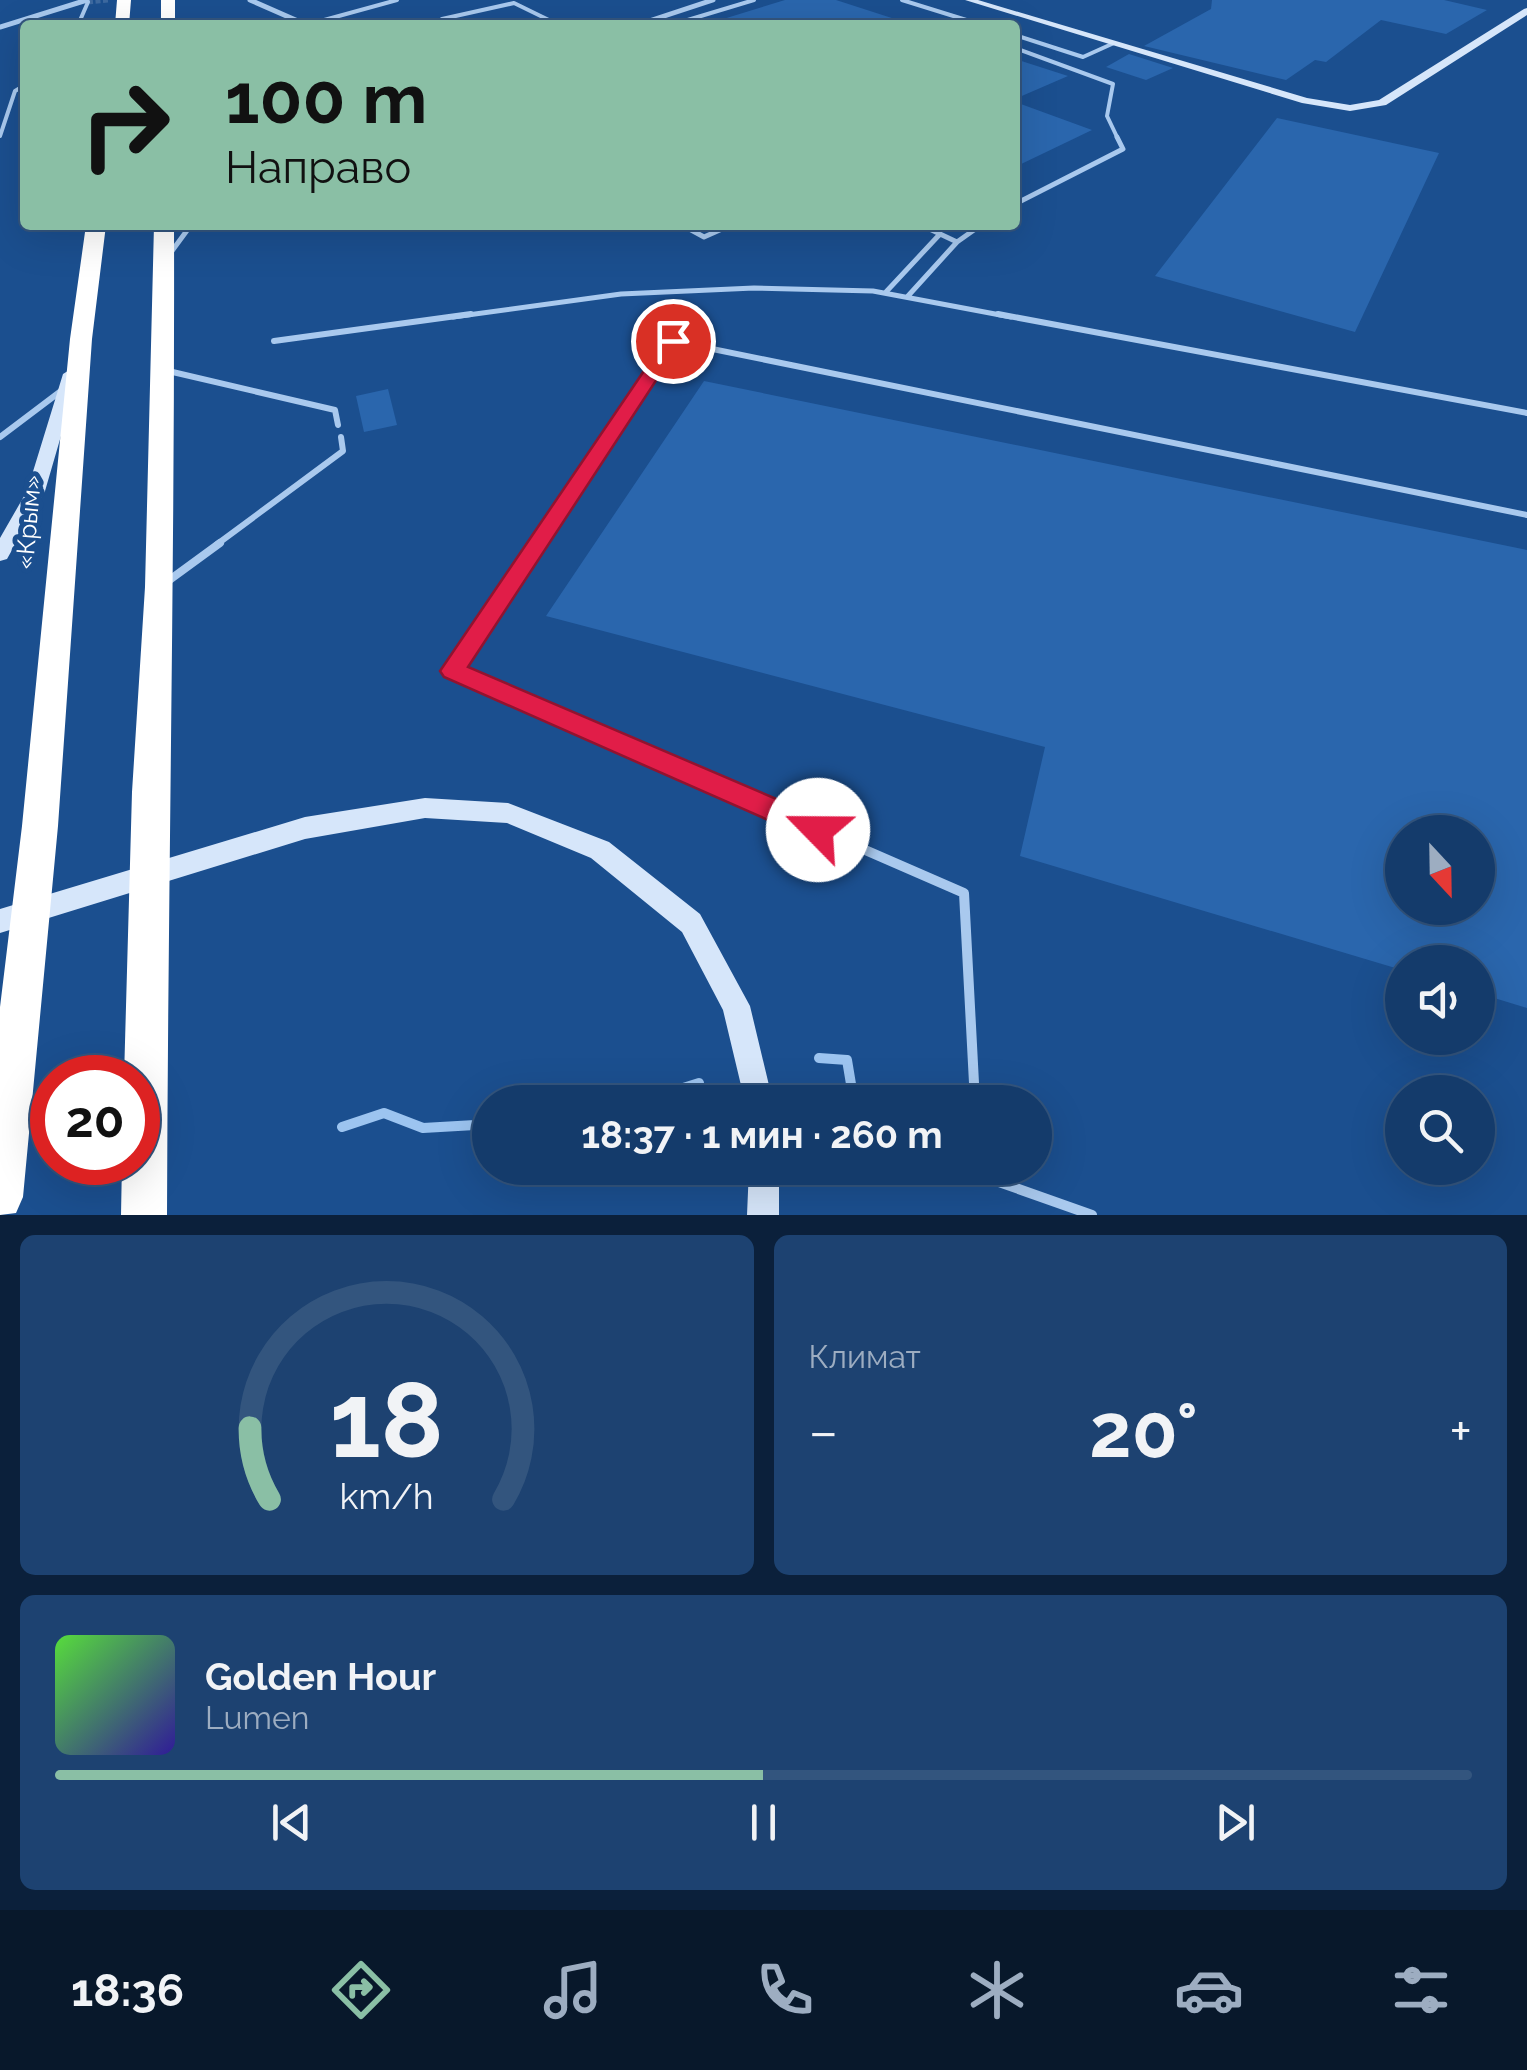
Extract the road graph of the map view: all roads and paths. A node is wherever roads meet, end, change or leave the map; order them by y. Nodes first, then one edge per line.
1 (250, 0) edge
2 (397, 0) edge
3 (527, 0) edge
4 (713, 0) edge
5 (754, 0) edge
6 (902, 0) edge
7 (968, 0) edge
8 (87, 1) edge
9 (514, 3) junction
10 (1527, 11) edge
11 (442, 19) dead end
12 (23, 20) edge
13 (296, 20) edge
14 (325, 20) edge
15 (548, 20) edge
16 (652, 20) edge
17 (688, 20) edge
18 (964, 20) edge
19 (1020, 37) edge
20 (1114, 44) junction
21 (1020, 50) edge
22 (20, 88) edge
23 (0, 136) edge
24 (1020, 201) edge
25 (95, 230) edge
26 (164, 230) edge
27 (187, 230) edge
28 (691, 230) edge
29 (720, 230) edge
30 (932, 230) edge
31 (974, 230) edge
32 (940, 234) junction
33 (958, 242) junction
34 (163, 263) junction
35 (885, 293) junction
36 (908, 296) junction
37 (81, 339) junction
38 (274, 341) dead end
39 (162, 370) junction
40 (68, 385) junction
41 (1527, 412) edge
42 (338, 424) dead end
43 (0, 437) edge
44 (341, 438) dead end
45 (1527, 515) edge
46 (0, 542) edge
47 (0, 553) edge
48 (160, 586) junction
49 (0, 921) edge
50 (755, 1085) edge
51 (974, 1085) edge
52 (764, 1185) edge
53 (1007, 1185) edge
54 (0, 1196) edge
55 (144, 1215) edge
56 (763, 1215) edge
57 (1092, 1215) edge

1 - 13 street
2 - 14 lane
3 - 9 lane
4 - 16 street
5 - 17 lane
6 - 18 lane
7 - 20 street
8 - 12 street
9 - 11 lane
9 - 15 lane
10 - 20 street
19 - 20 lane
21 - 24 lane
22 - 23 lane
25 - 37 highway, «Крым»
26 - 34 highway
27 - 34 lane
28 - 29 lane
30 - 32 lane
31 - 33 lane
32 - 33 lane
32 - 35 lane
33 - 36 lane
34 - 39 highway
35 - 36 lane
35 - 38 lane
36 - 41 lane
37 - 40 street
37 - 54 highway, «Крым»
39 - 42 lane
39 - 48 highway
40 - 43 lane
40 - 47 street
44 - 48 lane
45 - 51 lane
46 - 47 lane
48 - 55 highway
49 - 50 street
52 - 56 street
53 - 57 lane

